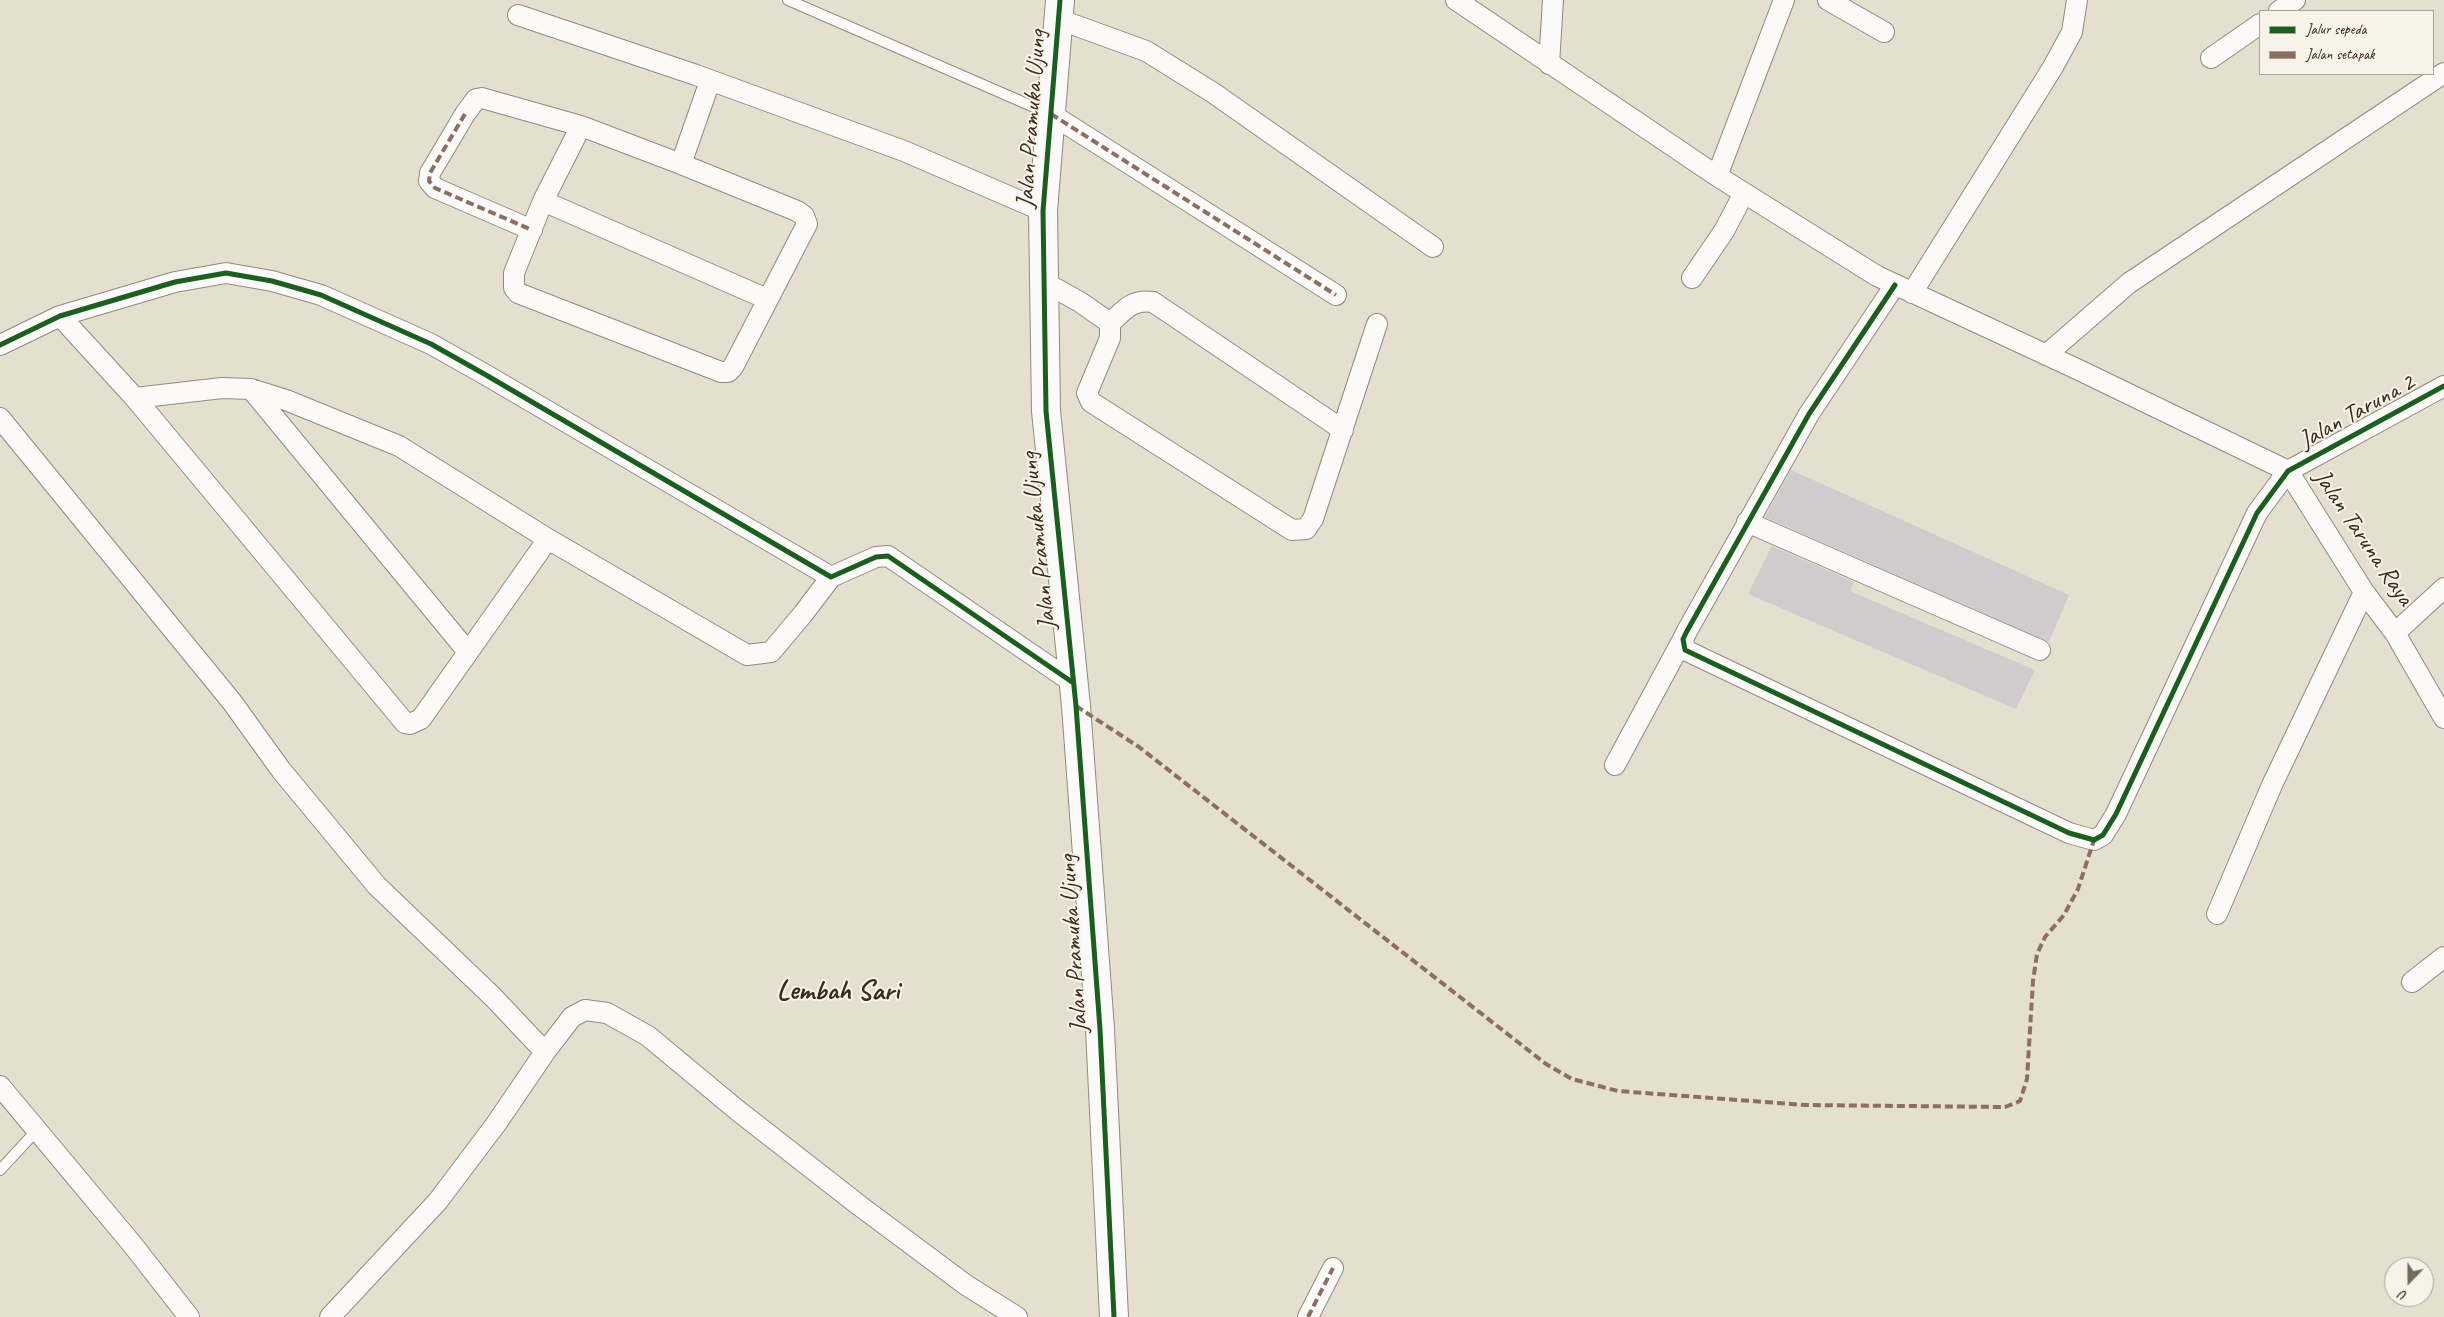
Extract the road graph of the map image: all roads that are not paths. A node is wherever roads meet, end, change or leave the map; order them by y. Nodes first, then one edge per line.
1 (788, 0) edge
2 (1456, 0) edge
3 (1553, 0) edge
4 (1784, 0) edge
5 (1828, 0) edge
6 (2077, 0) edge
7 (2295, 0) edge
8 (1059, 9) edge
9 (2280, 10) edge
10 (518, 15) dead end
11 (2259, 25) edge
12 (1884, 32) dead end
13 (2210, 58) dead end
14 (1549, 64) junction
15 (2444, 73) edge
16 (710, 81) junction
17 (1051, 114) junction
18 (581, 126) junction
19 (681, 164) junction
20 (1717, 176) junction
21 (1744, 193) junction
22 (543, 201) junction
23 (1043, 211) junction
24 (532, 230) junction
25 (1433, 246) dead end
26 (1692, 278) dead end
27 (1044, 282) junction
28 (1904, 289) junction
29 (1336, 296) dead end
30 (768, 298) junction
31 (60, 316) junction
32 (1110, 323) junction
33 (1378, 324) dead end
34 (0, 345) edge
35 (2046, 355) junction
36 (2444, 386) edge
37 (251, 389) junction
38 (135, 398) junction
39 (0, 418) edge
40 (1343, 430) junction
41 (2288, 471) junction
42 (1747, 522) junction
43 (548, 539) junction
44 (831, 577) junction
45 (2444, 588) edge
46 (2364, 592) junction
47 (2396, 632) junction
48 (1683, 639) junction
49 (2040, 650) dead end
50 (468, 652) junction
51 (1072, 682) junction
52 (2444, 718) edge
53 (1615, 765) dead end
54 (2217, 914) dead end
55 (2444, 957) edge
56 (2412, 982) dead end
57 (545, 1052) junction
58 (0, 1086) edge
59 (37, 1130) junction
60 (0, 1170) edge
61 (1333, 1268) dead end
62 (189, 1317) edge
63 (330, 1317) edge
64 (1017, 1317) edge
65 (1114, 1317) edge
66 (1308, 1317) edge

1 - 17 lane
2 - 14 street
3 - 14 street
4 - 20 street
5 - 12 street
6 - 28 street
7 - 9 street
8 - 17 street, Jalan Pramuka Ujung
8 - 25 street
10 - 16 street
11 - 13 street
14 - 20 street
15 - 35 street
16 - 19 street
16 - 23 street
17 - 23 street, Jalan Pramuka Ujung
17 - 29 street
18 - 19 street
18 - 22 street
18 - 24 street
19 - 30 street
20 - 21 street
21 - 26 street
21 - 28 street
22 - 24 street
22 - 30 street
23 - 27 street, Jalan Pramuka Ujung
24 - 30 street
27 - 32 street
27 - 51 street, Jalan Pramuka Ujung
28 - 35 street
28 - 42 street
31 - 34 street
31 - 38 street
31 - 44 street
32 - 40 street
32 - 40 street
33 - 40 street
35 - 41 street
36 - 41 street, Jalan Taruna 2
37 - 38 street
37 - 43 street
37 - 50 street
38 - 50 street
39 - 57 street
41 - 46 street, Jalan Taruna Raya
41 - 48 street
42 - 48 street
42 - 49 street
43 - 44 street
43 - 50 street
44 - 51 street
45 - 47 street
46 - 47 street, Jalan Taruna Raya
46 - 54 street
47 - 52 street, Jalan Taruna Raya
48 - 53 street
51 - 65 street, Jalan Pramuka Ujung
55 - 56 street
57 - 63 street
57 - 64 street
58 - 59 street
59 - 60 lane
59 - 62 street
61 - 66 street

